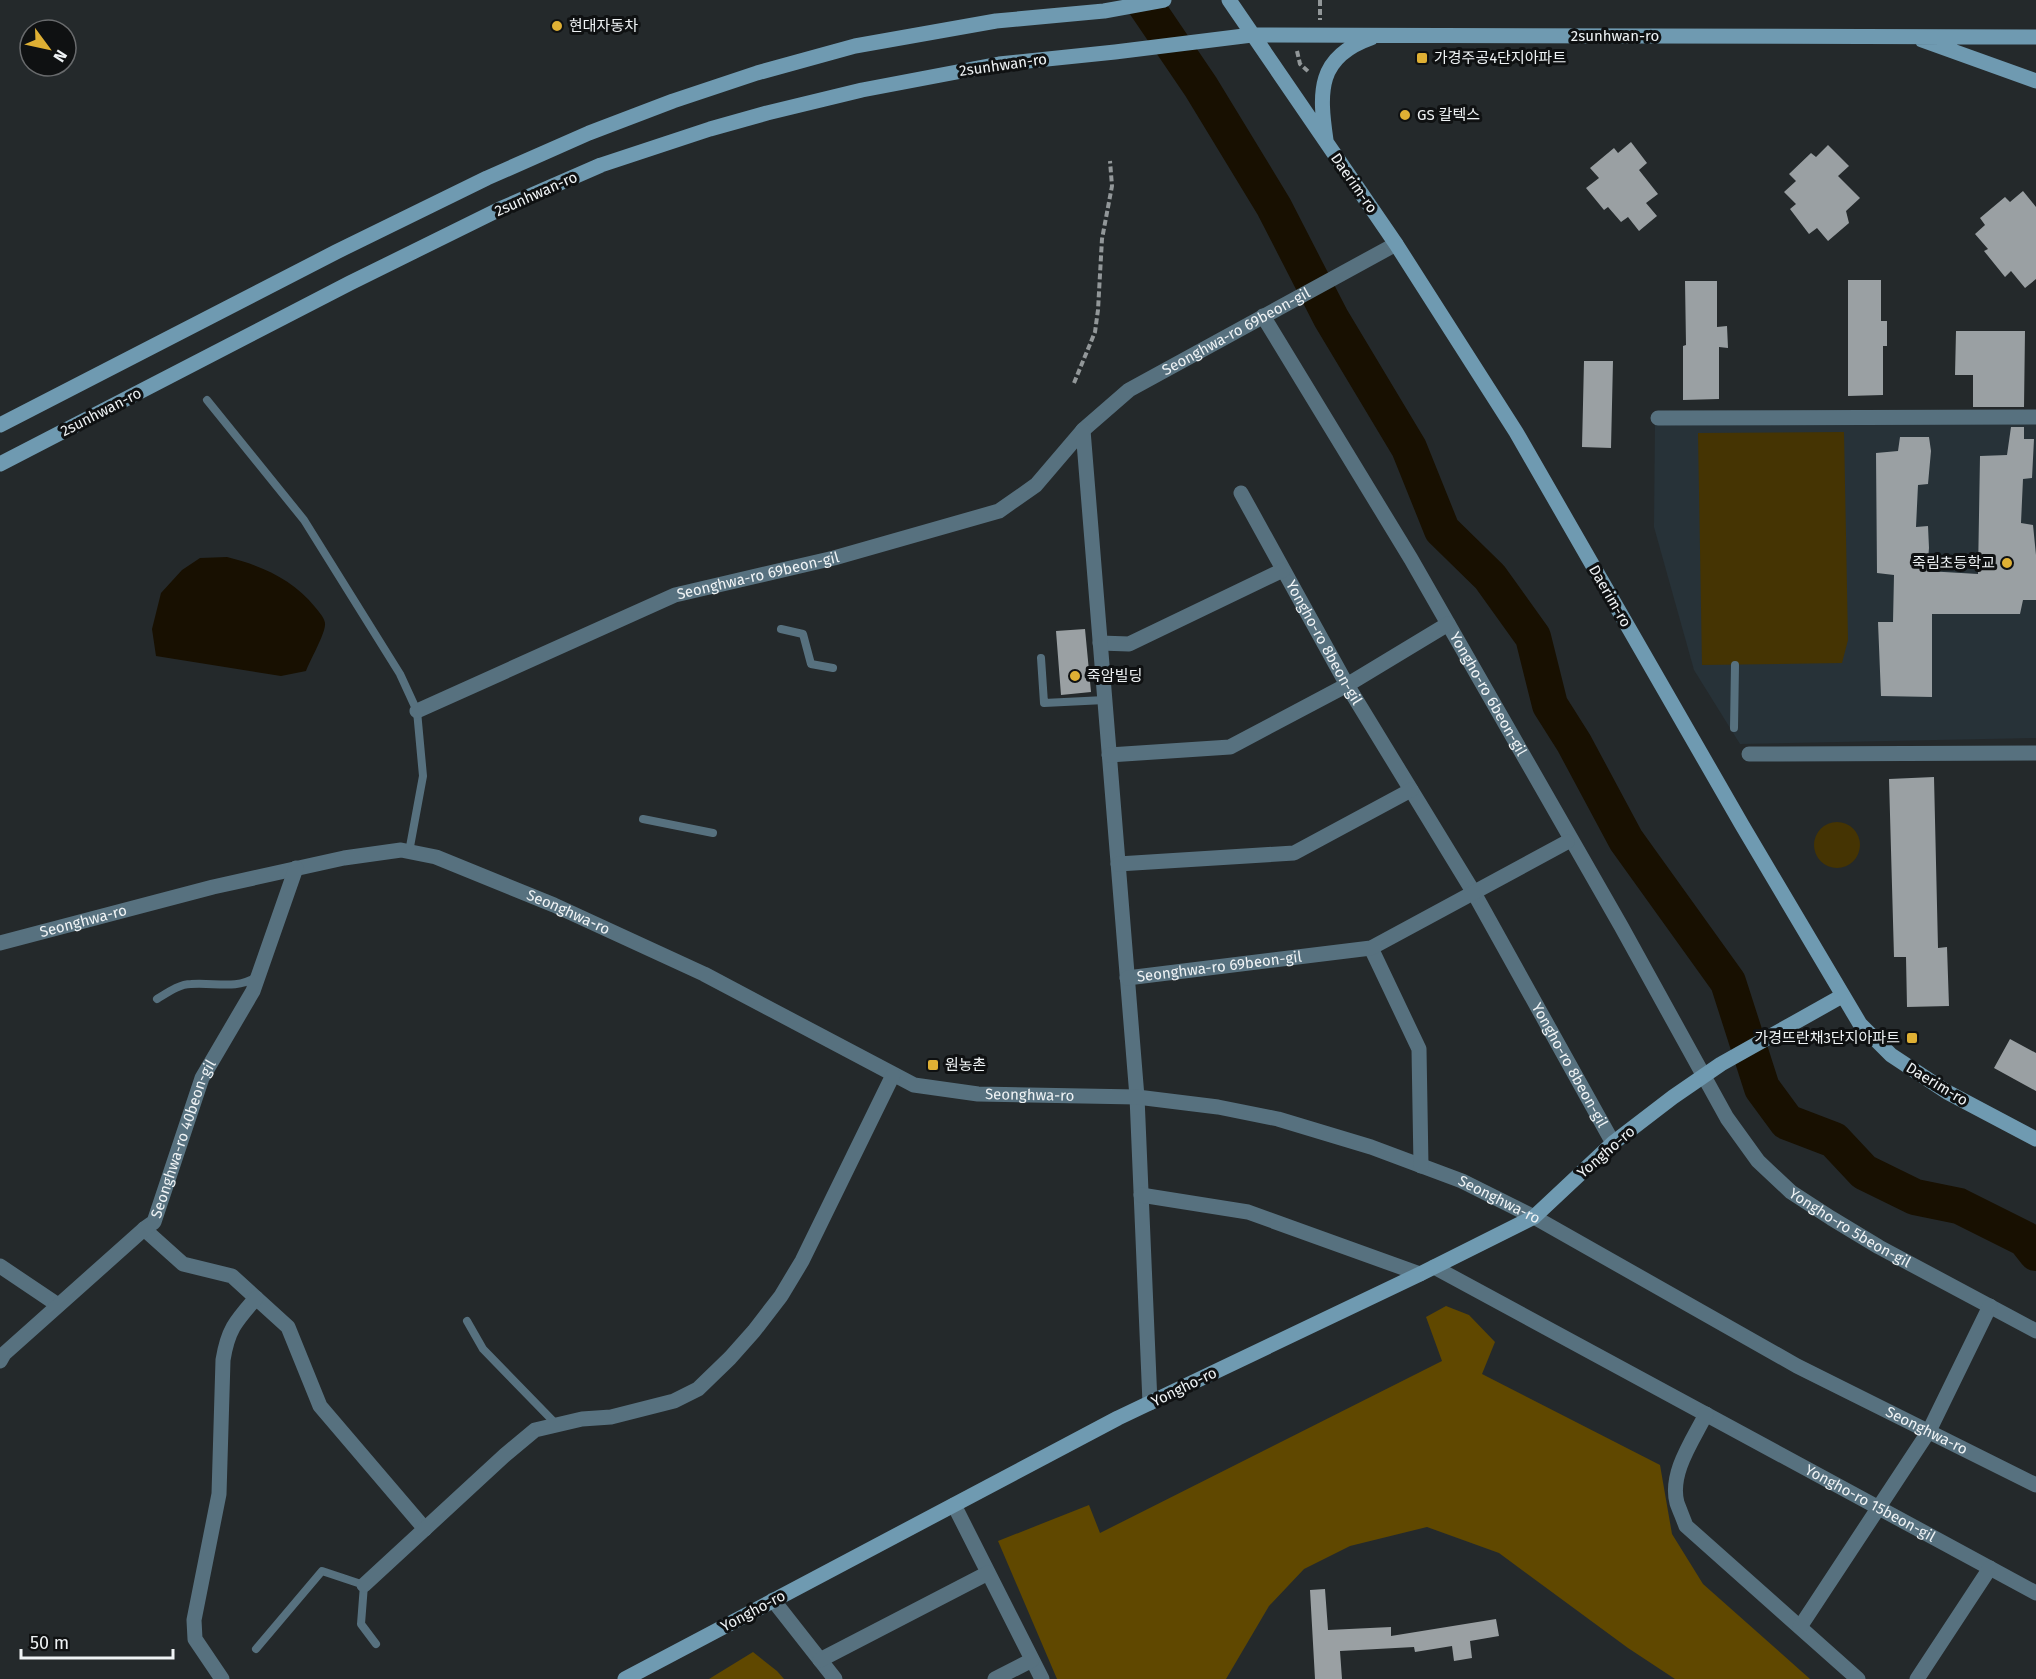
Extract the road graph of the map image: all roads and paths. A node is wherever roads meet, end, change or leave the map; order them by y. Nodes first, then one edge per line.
1 (1164, 0) edge
2 (1229, 0) edge
3 (1252, 35) junction
4 (1380, 35) junction
5 (1907, 35) junction
6 (2036, 37) edge
7 (1308, 50) dead end
8 (1330, 68) junction
9 (2036, 81) edge
10 (1326, 143) junction
11 (1110, 161) dead end
12 (1396, 244) junction
13 (1263, 316) junction
14 (1074, 383) dead end
15 (207, 400) dead end
16 (2036, 417) edge
17 (1658, 418) dead end
18 (0, 425) edge
19 (1083, 429) junction
20 (0, 464) edge
21 (1241, 493) dead end
22 (1283, 570) junction
23 (1448, 624) junction
24 (782, 629) dead end
25 (1100, 643) junction
26 (1041, 657) dead end
27 (1735, 665) dead end
28 (832, 668) dead end
29 (1347, 685) junction
30 (1105, 699) junction
31 (417, 711) junction
32 (1734, 728) dead end
33 (2036, 753) edge
34 (1749, 754) dead end
35 (1109, 755) junction
36 (1411, 790) junction
37 (643, 819) dead end
38 (712, 832) dead end
39 (1567, 842) dead end
40 (409, 852) junction
41 (1118, 864) junction
42 (296, 868) junction
43 (1474, 893) junction
44 (0, 943) edge
45 (1371, 948) junction
46 (258, 975) junction
47 (1127, 978) junction
48 (1842, 996) junction
49 (157, 999) dead end
50 (893, 1075) junction
51 (1704, 1076) junction
52 (1137, 1097) junction
53 (2036, 1139) edge
54 (1613, 1143) junction
55 (1421, 1166) junction
56 (1141, 1195) junction
57 (1534, 1217) junction
58 (144, 1229) junction
59 (0, 1266) edge
60 (1434, 1267) junction
61 (1420, 1274) junction
62 (256, 1298) junction
63 (58, 1305) junction
64 (1990, 1306) junction
65 (467, 1321) dead end
66 (2036, 1331) edge
67 (0, 1361) edge
68 (1150, 1403) junction
69 (1706, 1414) junction
70 (556, 1424) junction
71 (1929, 1431) junction
72 (2036, 1485) edge
73 (954, 1505) junction
74 (1879, 1508) junction
75 (424, 1529) junction
76 (1990, 1568) junction
77 (988, 1573) junction
78 (364, 1585) junction
79 (2036, 1593) edge
80 (772, 1600) junction
81 (1800, 1627) junction
82 (376, 1644) dead end
83 (256, 1648) dead end
84 (820, 1660) junction
85 (1032, 1660) junction
86 (222, 1679) edge
87 (625, 1679) edge
88 (835, 1679) edge
89 (996, 1679) edge
90 (1042, 1679) edge
91 (1858, 1679) edge
92 (1917, 1679) edge

1 - 18 street
2 - 3 street, Daerim-ro
3 - 4 street, 2sunhwan-ro
3 - 10 street, Daerim-ro
3 - 20 street, 2sunhwan-ro
4 - 5 street, 2sunhwan-ro
4 - 8 street
5 - 6 street, 2sunhwan-ro
5 - 9 street
7 - 8 path
8 - 10 street
10 - 12 street, Daerim-ro
11 - 14 path
12 - 13 street, Seonghwa-ro 69beon-gil
12 - 48 street, Daerim-ro
13 - 19 street, Seonghwa-ro 69beon-gil
13 - 23 street, Yongho-ro 6beon-gil
15 - 31 lane
16 - 17 street
19 - 25 street, Seonghwa-ro 69beon-gil
19 - 31 street, Seonghwa-ro 69beon-gil
21 - 22 street, Yongho-ro 8beon-gil
22 - 25 street
22 - 29 street, Yongho-ro 8beon-gil
23 - 29 street
23 - 51 street, Yongho-ro 6beon-gil
24 - 28 lane
25 - 30 street, Seonghwa-ro 69beon-gil
26 - 30 lane
27 - 32 lane
29 - 35 street
29 - 36 street, Yongho-ro 8beon-gil
30 - 35 street, Seonghwa-ro 69beon-gil
31 - 40 lane
33 - 34 street
35 - 41 street, Seonghwa-ro 69beon-gil
36 - 41 street
36 - 43 street, Yongho-ro 8beon-gil
37 - 38 lane
39 - 43 street
40 - 42 street, Seonghwa-ro
40 - 50 street, Seonghwa-ro
41 - 47 street, Seonghwa-ro 69beon-gil
42 - 44 street, Seonghwa-ro
42 - 46 street, Seonghwa-ro 40beon-gil
43 - 45 street
43 - 54 street, Yongho-ro 8beon-gil
45 - 47 street, Seonghwa-ro 69beon-gil
45 - 55 street
46 - 49 lane
46 - 58 street, Seonghwa-ro 40beon-gil
47 - 52 street, Seonghwa-ro 69beon-gil
48 - 51 street, Yongho-ro
48 - 53 street, Daerim-ro
50 - 52 street, Seonghwa-ro
50 - 70 street
51 - 54 street, Yongho-ro
51 - 64 street, Yongho-ro 5beon-gil
52 - 55 street, Seonghwa-ro
52 - 56 street, Seonghwa-ro 69beon-gil
54 - 57 street, Yongho-ro
55 - 57 street, Seonghwa-ro
56 - 61 street
56 - 68 street, Seonghwa-ro 69beon-gil
57 - 60 street, Yongho-ro
57 - 71 street, Seonghwa-ro
58 - 62 street
58 - 63 street, Seonghwa-ro 40beon-gil
59 - 63 street
60 - 61 street, Yongho-ro
60 - 69 street, Yongho-ro 15beon-gil
61 - 68 street, Yongho-ro
62 - 75 street
62 - 86 street
63 - 67 street, Seonghwa-ro 40beon-gil
64 - 66 street, Yongho-ro 5beon-gil
64 - 71 street
65 - 70 lane
68 - 73 street, Yongho-ro
69 - 74 street, Yongho-ro 15beon-gil
69 - 81 street
70 - 75 street
71 - 72 street, Seonghwa-ro
71 - 74 street
73 - 77 street
73 - 80 street, Yongho-ro
74 - 76 street, Yongho-ro 15beon-gil
74 - 81 street
75 - 78 street
76 - 79 street, Yongho-ro 15beon-gil
76 - 92 street
77 - 84 street
77 - 85 street
78 - 82 lane
78 - 83 lane
80 - 84 street
80 - 87 street, Yongho-ro
81 - 91 street
84 - 88 street
85 - 89 street
85 - 90 street

